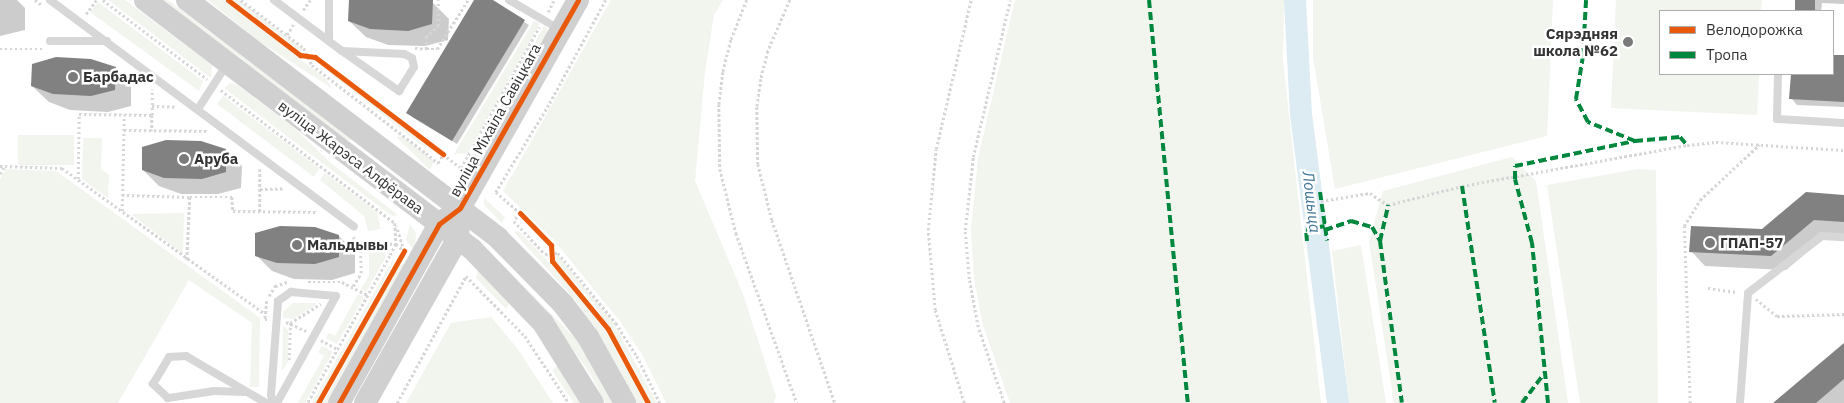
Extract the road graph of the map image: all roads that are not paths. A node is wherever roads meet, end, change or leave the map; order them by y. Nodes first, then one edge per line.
1 (50, 0) edge
2 (145, 0) edge
3 (187, 0) edge
4 (274, 0) edge
5 (328, 0) edge
6 (509, 0) edge
7 (578, 0) edge
8 (522, 3) edge
9 (552, 25) junction
10 (50, 41) dead end
11 (329, 41) junction
12 (107, 42) junction
13 (342, 51) junction
14 (228, 63) junction
15 (1778, 75) edge
16 (198, 109) junction
17 (1844, 123) edge
18 (460, 208) junction
19 (439, 224) junction
20 (354, 227) dead end
21 (1844, 237) edge
22 (458, 238) junction
23 (244, 392) junction
24 (266, 403) edge
25 (275, 403) edge
26 (339, 403) edge
27 (365, 403) edge
28 (593, 403) edge
29 (625, 403) edge
30 (1740, 403) edge

1 - 12 lane
2 - 14 main road, вуліца Жарэса Алфёрава
3 - 18 main road, вуліца Жарэса Алфёрава
4 - 11 lane
5 - 11 lane
6 - 8 lane
7 - 9 main road, вуліца Міхаіла Савіцкага
8 - 9 lane
9 - 18 main road, вуліца Міхаіла Савіцкага
10 - 12 lane
11 - 13 lane
12 - 16 lane
13 - 13 lane
14 - 16 lane
14 - 19 main road, вуліца Жарэса Алфёрава
15 - 17 lane
16 - 20 lane
18 - 19 main road, вуліца Міхаіла Савіцкага
18 - 22 main road, вуліца Міхаіла Савіцкага
18 - 29 main road, вуліца Жарэса Алфёрава
19 - 22 main road, вуліца Жарэса Алфёрава
19 - 26 main road, вуліца Міхаіла Савіцкага
21 - 30 lane
22 - 27 main road, вуліца Міхаіла Савіцкага
22 - 28 main road, вуліца Жарэса Алфёрава
23 - 23 lane
23 - 24 lane
25 - 25 lane

